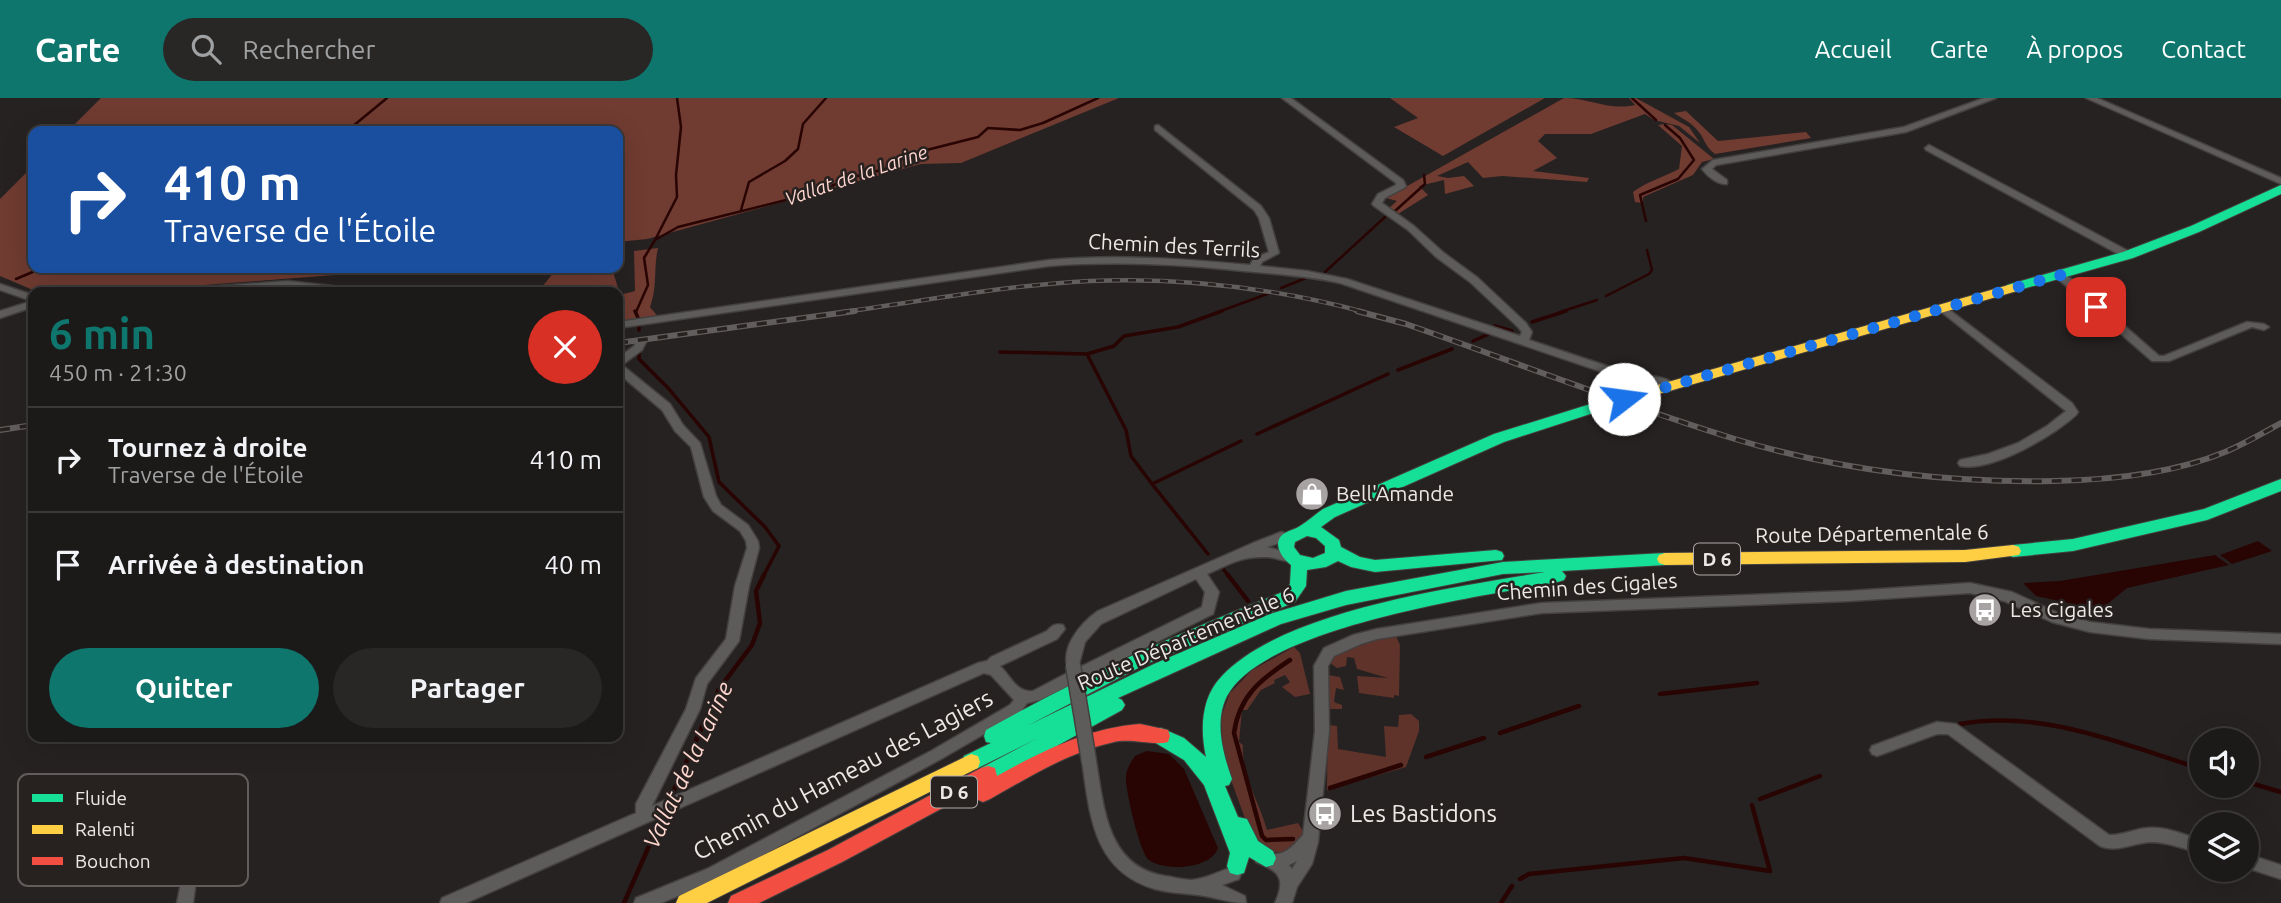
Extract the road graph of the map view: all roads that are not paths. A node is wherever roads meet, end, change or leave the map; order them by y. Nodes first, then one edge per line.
1 (1286, 98) edge
2 (1992, 98) edge
3 (2090, 98) edge
4 (1158, 128) dead end
5 (1928, 148) dead end
6 (2281, 181) edge
7 (1724, 183) dead end
8 (2281, 189) edge
9 (2128, 255) junction
10 (1254, 268) junction
11 (2060, 275) junction
12 (0, 287) edge
13 (248, 287) edge
14 (314, 287) edge
15 (28, 296) edge
16 (28, 306) edge
17 (1943, 308) junction
18 (0, 315) edge
19 (661, 320) junction
20 (623, 324) edge
21 (2263, 327) dead end
22 (1523, 341) junction
23 (623, 360) edge
24 (623, 370) edge
25 (1633, 378) joint
26 (1664, 388) junction
27 (1965, 463) dead end
28 (2281, 485) edge
29 (2281, 502) edge
30 (1342, 508) junction
31 (1306, 530) junction
32 (1288, 538) junction
33 (1331, 544) junction
34 (1242, 553) junction
35 (1745, 558) junction
36 (1295, 561) junction
37 (1199, 572) junction
38 (1569, 573) junction
39 (1058, 629) dead end
40 (2279, 641) edge
41 (990, 667) junction
42 (1023, 698) junction
43 (1877, 750) dead end
44 (644, 818) junction
45 (1311, 828) junction
46 (2189, 844) edge
47 (798, 849) junction
48 (1270, 859) junction
49 (2259, 865) edge
50 (1235, 870) junction
51 (2281, 872) edge
52 (1188, 887) junction
53 (1289, 895) edge
54 (1240, 902) edge
55 (448, 903) edge
56 (642, 903) edge
57 (686, 903) edge
58 (738, 903) edge
59 (758, 903) edge

1 - 22 street
2 - 7 street
3 - 6 street
4 - 10 street
5 - 9 street
8 - 9 main road
9 - 11 main road
10 - 19 street, Chemin des Terrils
10 - 22 street, Chemin des Terrils
11 - 17 main road
11 - 21 street
12 - 15 street
13 - 14 street
16 - 18 street
17 - 26 main road
17 - 27 street
19 - 20 street, Chemin des Terrils
19 - 23 street
22 - 25 street, Chemin des Terrils
24 - 44 street
25 - 26 street, Chemin des Terrils
26 - 30 main road
28 - 35 main road, Route Départementale 6 / D 6
29 - 38 main road, Route Départementale 6 / D 6
30 - 31 main road
30 - 33 main road
31 - 32 main road
31 - 33 main road
32 - 34 street
32 - 36 main road
33 - 35 main road
33 - 36 main road
34 - 36 street
34 - 37 street
35 - 47 main road, Route Départementale 6 / D 6
36 - 47 main road
37 - 42 street, Chemin du Hameau des Lagiers
37 - 52 street, bridge
38 - 48 main road
38 - 58 main road, Route Départementale 6 / D 6
39 - 41 street, Chemin du Hameau des Lagiers
40 - 45 street, Chemin des Cigales
41 - 42 street, Chemin du Hameau des Lagiers
41 - 44 street, Chemin du Hameau des Lagiers
42 - 56 street, Chemin du Hameau des Lagiers
43 - 46 street
44 - 55 street, Chemin du Hameau des Lagiers
45 - 48 street, Chemin des Cigales
45 - 53 street, Chemin des Cigales
47 - 57 main road, Route Départementale 6 / D 6
48 - 50 street, Chemin des Cigales
48 - 53 street
49 - 51 street
50 - 52 street, Chemin des Cigales
50 - 54 street
50 - 59 main road
52 - 54 street

